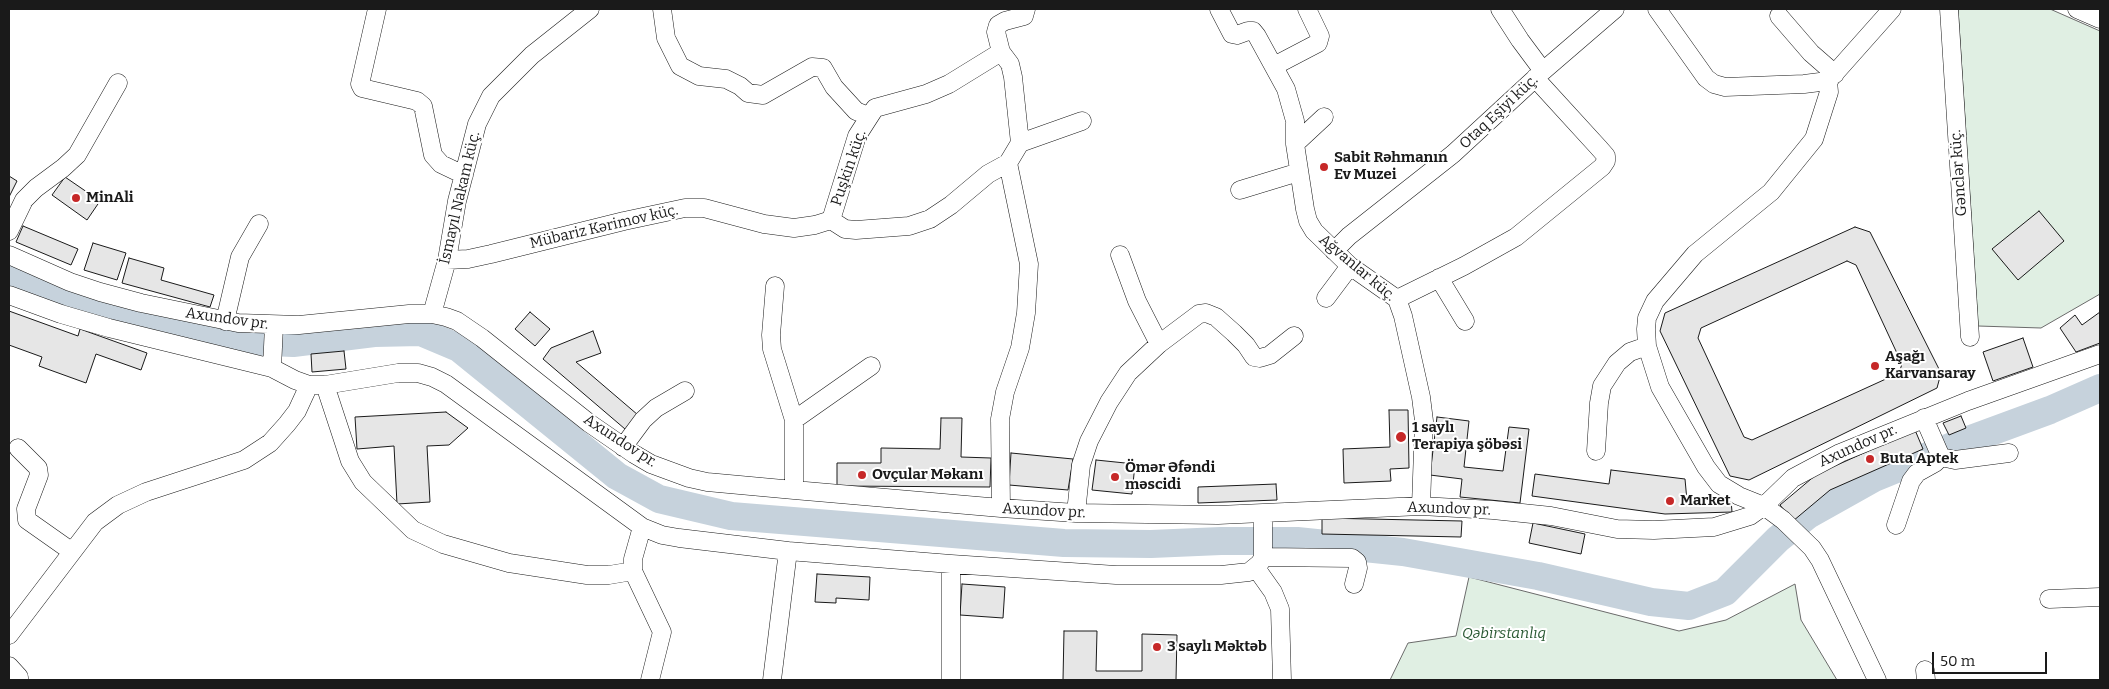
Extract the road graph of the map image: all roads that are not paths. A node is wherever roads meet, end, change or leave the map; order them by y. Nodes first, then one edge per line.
1 (377, 9) edge
2 (590, 9) edge
3 (662, 9) edge
4 (1026, 9) edge
5 (1219, 9) edge
6 (1307, 9) edge
7 (1500, 9) edge
8 (1658, 9) edge
9 (1892, 9) edge
10 (1949, 9) edge
11 (2077, 9) edge
12 (1608, 10) edge
13 (1779, 16) dead end
14 (2100, 19) edge
15 (1001, 52) junction
16 (1274, 66) junction
17 (1539, 74) junction
18 (1832, 77) junction
19 (118, 83) dead end
20 (868, 116) junction
21 (1324, 117) dead end
22 (1082, 121) dead end
23 (1020, 144) junction
24 (1295, 144) junction
25 (1008, 164) junction
26 (1299, 172) junction
27 (464, 175) junction
28 (1240, 190) dead end
29 (830, 220) junction
30 (259, 224) dead end
31 (9, 231) edge
32 (1334, 251) junction
33 (9, 255) edge
34 (1120, 255) dead end
35 (447, 260) junction
36 (1350, 266) junction
37 (1440, 278) junction
38 (775, 286) dead end
39 (9, 295) edge
40 (1326, 298) dead end
41 (1397, 299) junction
42 (432, 314) junction
43 (225, 321) junction
44 (1465, 321) dead end
45 (274, 328) junction
46 (1294, 336) dead end
47 (1970, 337) dead end
48 (1159, 344) junction
49 (1647, 346) junction
50 (2100, 354) edge
51 (273, 362) junction
52 (871, 366) dead end
53 (317, 385) junction
54 (685, 391) dead end
55 (1924, 418) junction
56 (794, 420) junction
57 (623, 447) junction
58 (18, 448) dead end
59 (1938, 450) junction
60 (1596, 451) dead end
61 (2009, 453) dead end
62 (794, 490) junction
63 (1421, 506) junction
64 (1764, 506) junction
65 (1001, 508) junction
66 (1076, 513) junction
67 (1263, 522) junction
68 (1896, 525) dead end
69 (642, 527) junction
70 (71, 551) junction
71 (788, 551) junction
72 (1260, 563) junction
73 (951, 564) junction
74 (633, 571) junction
75 (1354, 584) dead end
76 (2100, 597) edge
77 (2048, 599) dead end
78 (9, 636) edge
79 (9, 666) edge
80 (19, 680) edge
81 (650, 680) edge
82 (772, 680) edge
83 (951, 680) edge
84 (1282, 680) edge
85 (1877, 680) edge

1 - 27 street
2 - 27 street, İsmayıl Nakam küç.
3 - 20 street, Puşkin küç.
4 - 15 street
5 - 16 street, Ağvanlar küç.
6 - 16 street
7 - 17 street
8 - 18 street
9 - 18 street
10 - 47 street, Gənclər küç.
11 - 14 street
12 - 17 street, Otaq Eşiyi küç.
13 - 18 street
15 - 20 street, Puşkin küç.
15 - 23 street
16 - 24 street, Ağvanlar küç.
17 - 32 street, Otaq Eşiyi küç.
17 - 37 street
18 - 49 street
19 - 31 street
20 - 29 street, Puşkin küç.
21 - 24 street
22 - 23 street
23 - 25 street
24 - 26 street, Ağvanlar küç.
25 - 29 street
25 - 65 street
26 - 28 street
26 - 32 street, Ağvanlar küç.
27 - 35 street, İsmayıl Nakam küç.
29 - 35 street, Mübariz Kərimov küç.
30 - 43 street
32 - 36 street, Ağvanlar küç.
33 - 43 street, Axundov pr.
34 - 48 street
35 - 42 street, İsmayıl Nakam küç.
36 - 40 street
36 - 41 street, Ağvanlar küç.
37 - 41 street
37 - 44 street
38 - 56 street
39 - 51 street
41 - 63 street, Ağvanlar küç.
42 - 45 street, Axundov pr.
42 - 57 street, Axundov pr.
43 - 45 street, Axundov pr.
45 - 51 street
46 - 48 street
48 - 66 street
49 - 60 street
49 - 64 street
50 - 55 street, Axundov pr.
51 - 53 street
52 - 56 street
53 - 69 street
53 - 70 street
53 - 74 street
54 - 57 street
55 - 59 street
55 - 64 street, Axundov pr.
56 - 62 street
57 - 62 street, Axundov pr.
58 - 70 street
59 - 61 street
59 - 68 street
62 - 65 street, Axundov pr.
63 - 64 street, Axundov pr.
63 - 67 street, Axundov pr.
64 - 85 street
65 - 66 street, Axundov pr.
66 - 67 street, Axundov pr.
67 - 72 street
69 - 71 street
69 - 74 street
70 - 78 street
71 - 73 street
71 - 82 street
72 - 73 street
72 - 75 street
72 - 84 street
73 - 83 street
74 - 81 street
76 - 77 street
79 - 80 street

